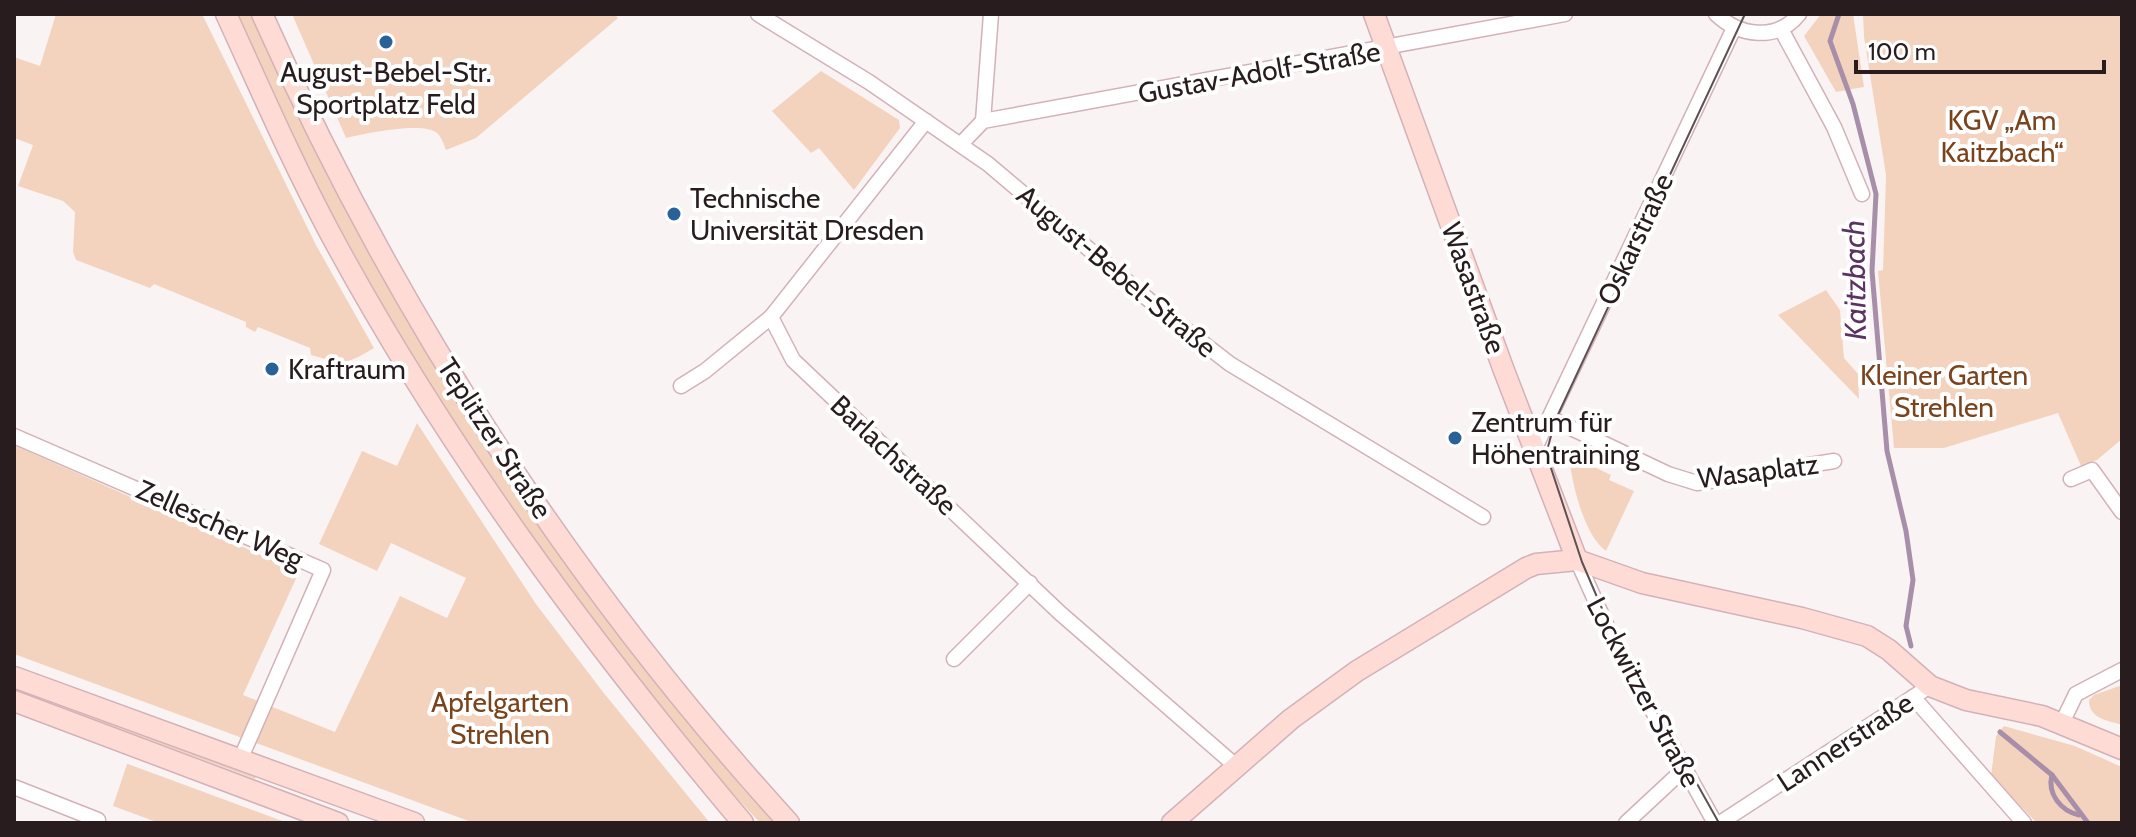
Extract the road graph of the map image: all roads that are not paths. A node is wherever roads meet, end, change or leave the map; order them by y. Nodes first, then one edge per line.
1 (226, 14) edge
2 (262, 14) edge
3 (758, 14) edge
4 (991, 14) edge
5 (1374, 14) edge
6 (1565, 14) edge
7 (1716, 14) edge
8 (1799, 14) edge
9 (1734, 28) junction
10 (1781, 29) junction
11 (1386, 49) junction
12 (926, 121) junction
13 (983, 121) junction
14 (961, 144) junction
15 (1862, 194) dead end
16 (771, 317) junction
17 (681, 386) dead end
18 (1550, 418) junction
19 (14, 436) edge
20 (1534, 450) junction
21 (1834, 461) dead end
22 (2071, 479) dead end
23 (2122, 512) edge
24 (1483, 517) dead end
25 (1577, 560) junction
26 (1030, 583) junction
27 (954, 659) dead end
28 (2122, 670) edge
29 (14, 677) edge
30 (1921, 692) junction
31 (14, 701) edge
32 (2062, 723) junction
33 (2122, 749) edge
34 (240, 760) junction
35 (1237, 767) junction
36 (1684, 769) junction
37 (14, 787) edge
38 (97, 823) edge
39 (338, 823) edge
40 (414, 823) edge
41 (743, 823) edge
42 (789, 823) edge
43 (1172, 823) edge
44 (1626, 823) edge
45 (1717, 823) edge
46 (2024, 823) edge

1 - 41 main road, Teplitzer Straße
2 - 42 main road, Teplitzer Straße
3 - 12 street, August-Bebel-Straße
4 - 13 street
5 - 11 main road, Wasastraße
6 - 11 street, Gustav-Adolf-Straße
7 - 9 street
8 - 10 street
9 - 10 street
9 - 18 street, Oskarstraße
10 - 15 street
11 - 13 street, Gustav-Adolf-Straße
11 - 20 main road, Wasastraße
12 - 14 street, August-Bebel-Straße
12 - 16 street
13 - 14 street
14 - 24 street, August-Bebel-Straße
16 - 17 street
16 - 26 street, Barlachstraße
18 - 20 street, Oskarstraße
18 - 21 street, Wasaplatz
19 - 34 street, Zellescher Weg
20 - 25 main road, Wasastraße
22 - 23 street
25 - 30 main road
25 - 35 main road
25 - 36 street, Lockwitzer Straße
26 - 27 street
26 - 35 street, Barlachstraße
28 - 32 street
29 - 34 main road
30 - 32 main road
30 - 45 street, Lannerstraße
30 - 46 street
31 - 39 main road
32 - 33 main road
34 - 40 main road
35 - 43 main road
36 - 44 street
36 - 45 street, Lockwitzer Straße
37 - 38 street

